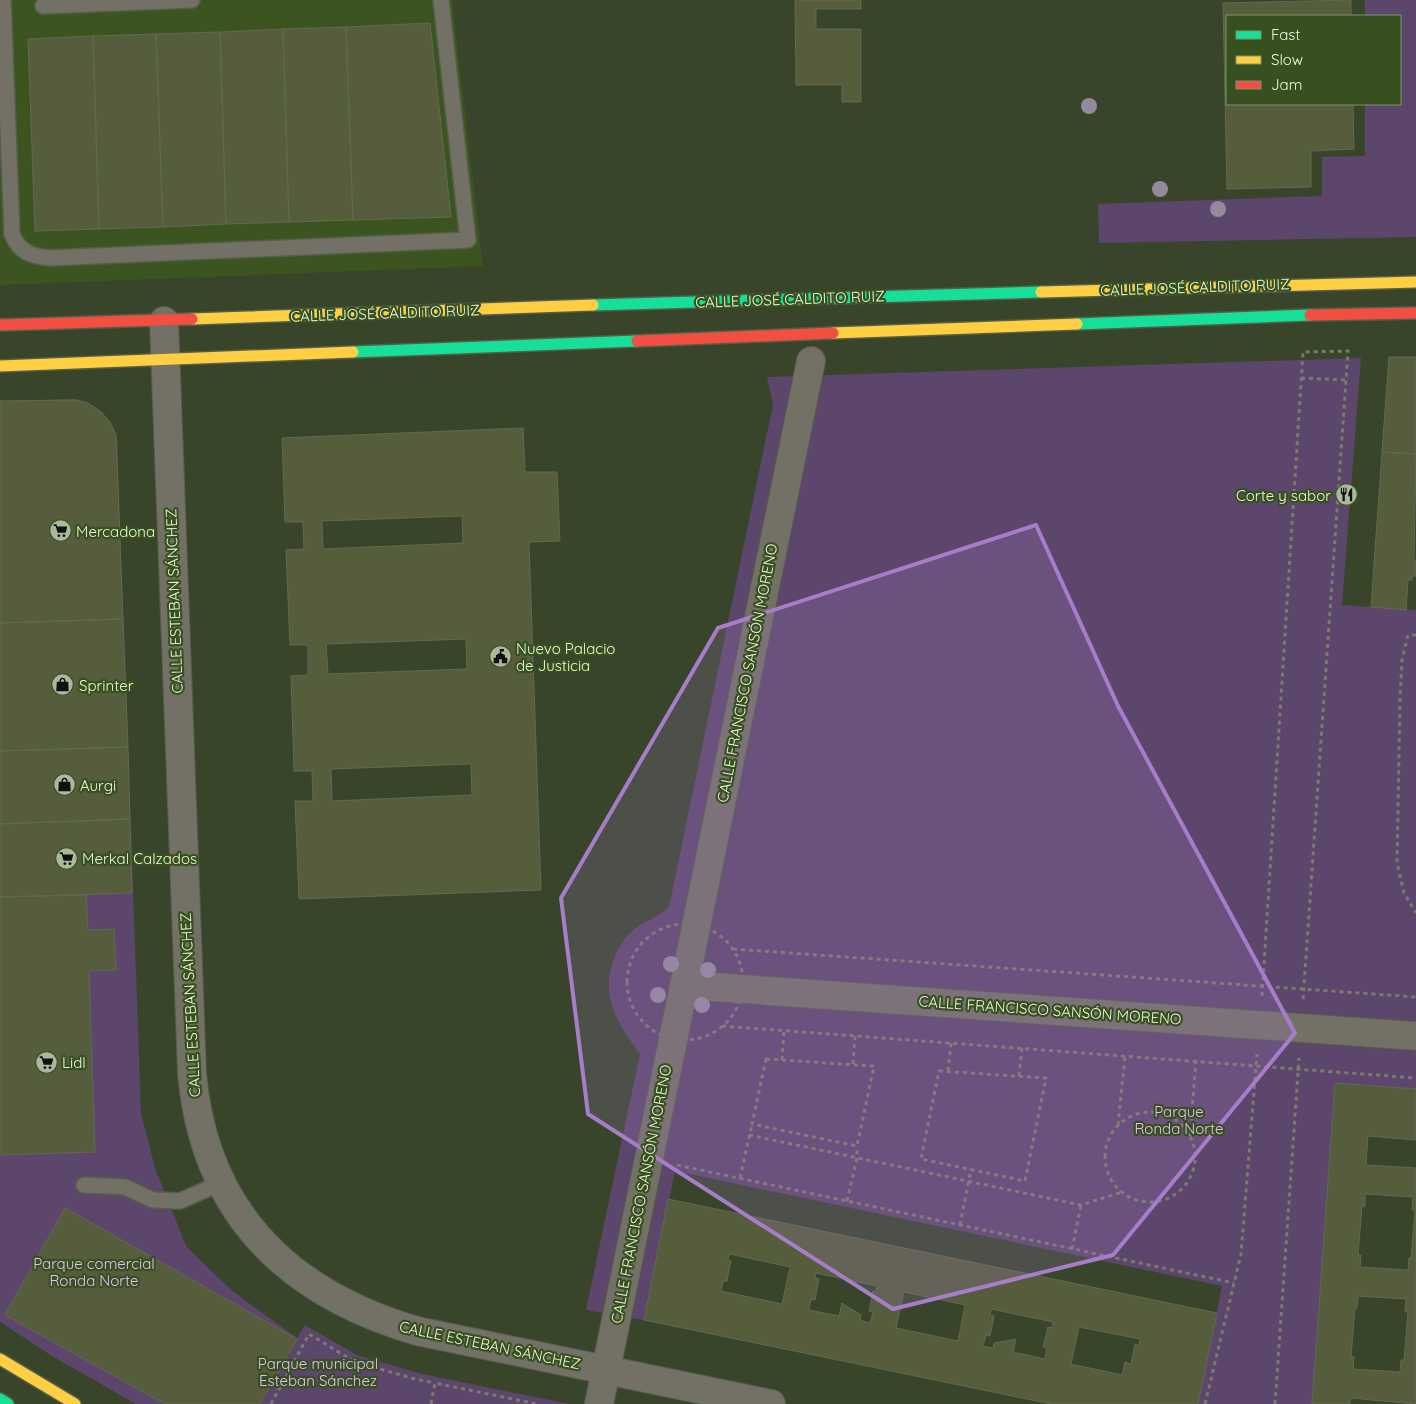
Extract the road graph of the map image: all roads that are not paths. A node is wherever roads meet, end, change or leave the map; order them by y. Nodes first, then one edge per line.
1 (4, 0) edge
2 (192, 0) edge
3 (441, 0) edge
4 (43, 6) dead end
5 (1416, 282) edge
6 (1416, 312) edge
7 (164, 321) junction
8 (0, 325) edge
9 (165, 359) junction
10 (810, 361) dead end
11 (0, 366) edge
12 (684, 985) junction
13 (1416, 1036) edge
14 (221, 1182) junction
15 (84, 1184) dead end
16 (0, 1359) edge
17 (606, 1370) junction
18 (0, 1399) edge
19 (8, 1404) edge
20 (75, 1404) edge
21 (599, 1404) edge
22 (771, 1404) edge

1 - 3 lane
2 - 4 lane
5 - 7 main road, CALLE JOSÉ CALDITO RUIZ
6 - 9 main road, CALLE JOSÉ CALDITO RUIZ
7 - 8 main road, CALLE JOSÉ CALDITO RUIZ
7 - 9 street
9 - 11 main road, CALLE JOSÉ CALDITO RUIZ
9 - 14 street, CALLE ESTEBAN SÁNCHEZ
10 - 12 street, CALLE FRANCISCO SANSÓN MORENO
12 - 13 street, CALLE FRANCISCO SANSÓN MORENO
12 - 17 street, CALLE FRANCISCO SANSÓN MORENO
14 - 15 lane
14 - 17 street, CALLE ESTEBAN SÁNCHEZ
16 - 20 main road
17 - 21 street, CALLE FRANCISCO SANSÓN MORENO
17 - 22 street, CALLE ESTEBAN SÁNCHEZ
18 - 19 main road

